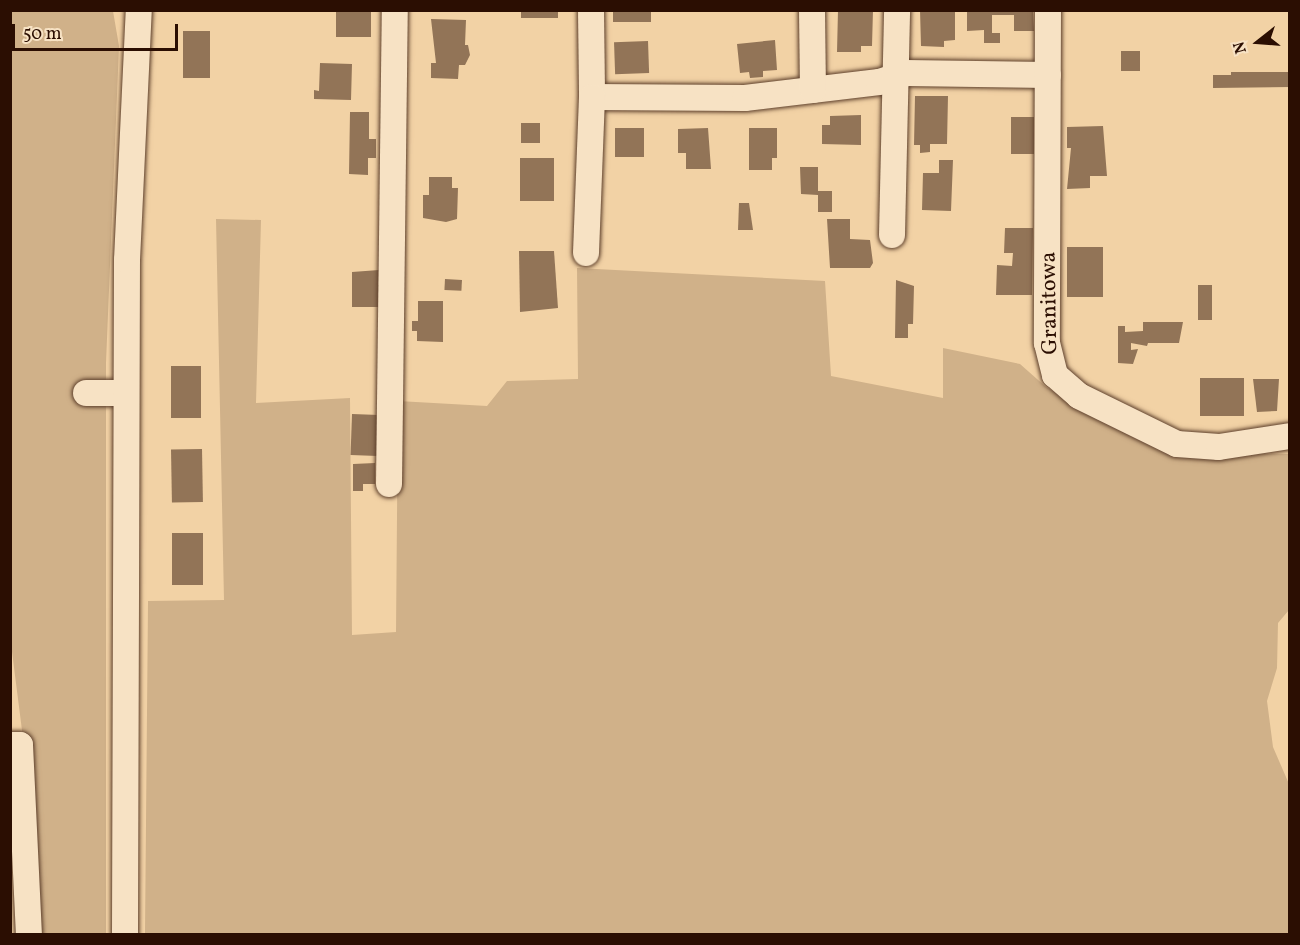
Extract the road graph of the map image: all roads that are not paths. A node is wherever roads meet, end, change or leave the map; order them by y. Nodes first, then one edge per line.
1 (139, 10) edge
2 (395, 10) edge
3 (591, 10) edge
4 (812, 10) edge
5 (897, 10) edge
6 (1048, 10) edge
7 (1048, 75) junction
8 (892, 78) junction
9 (813, 90) junction
10 (592, 97) junction
11 (892, 235) dead end
12 (586, 253) dead end
13 (86, 393) dead end
14 (126, 393) junction
15 (1290, 436) edge
16 (389, 484) dead end
17 (10, 745) edge
18 (19, 845) edge
19 (29, 934) edge
20 (125, 934) edge

1 - 14 street
2 - 16 street
3 - 10 street
4 - 9 street
5 - 8 street
6 - 7 street, Granitowa
7 - 8 street
7 - 15 street, Granitowa
8 - 9 street
8 - 11 street
9 - 10 street
10 - 12 street
13 - 14 street
14 - 20 street
17 - 18 street
18 - 19 street

